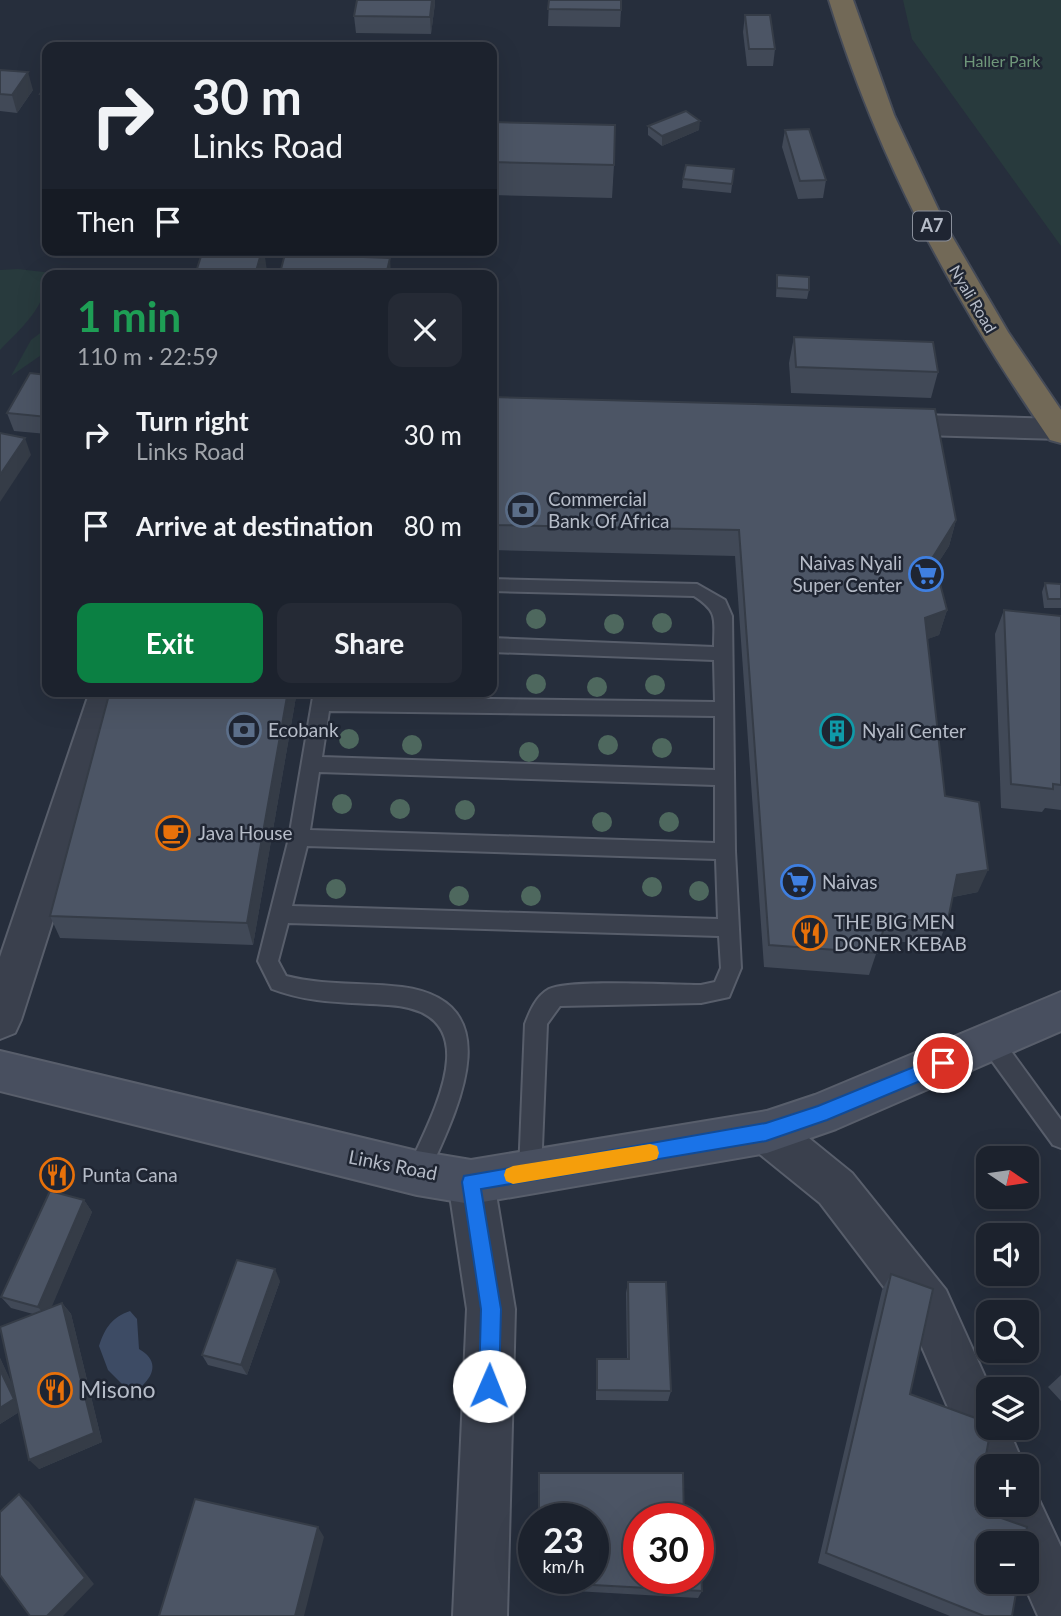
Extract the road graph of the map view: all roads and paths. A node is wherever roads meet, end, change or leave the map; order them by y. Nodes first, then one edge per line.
1 (841, 0) edge
2 (851, 423) edge
3 (1060, 431) edge
4 (497, 585) edge
5 (497, 645) edge
6 (722, 654) junction
7 (106, 697) edge
8 (322, 697) edge
9 (723, 709) junction
10 (310, 764) junction
11 (725, 778) junction
12 (299, 838) junction
13 (725, 851) junction
14 (282, 915) junction
15 (728, 928) junction
16 (1059, 1015) edge
17 (0, 1020) edge
18 (992, 1043) junction
19 (0, 1072) edge
20 (766, 1132) junction
21 (1061, 1138) edge
22 (530, 1172) junction
23 (417, 1173) junction
24 (471, 1182) junction
25 (994, 1454) edge
26 (1021, 1517) edge
27 (1061, 1607) edge
28 (480, 1616) edge

1 - 3 highway, Nyali Road / A7
2 - 3 street
4 - 6 lane
5 - 6 lane
6 - 9 lane
7 - 17 street
8 - 9 lane
8 - 10 lane
9 - 11 lane
10 - 11 lane
10 - 12 lane
11 - 13 lane
12 - 13 lane
12 - 14 lane
13 - 15 lane
14 - 15 lane
14 - 23 lane
15 - 22 lane
16 - 18 main road, Links Road
18 - 20 main road, Links Road
18 - 21 lane
19 - 23 main road, Links Road
20 - 22 main road, Links Road
20 - 25 street
22 - 24 main road, Links Road
23 - 24 main road, Links Road
24 - 28 street
26 - 27 street

